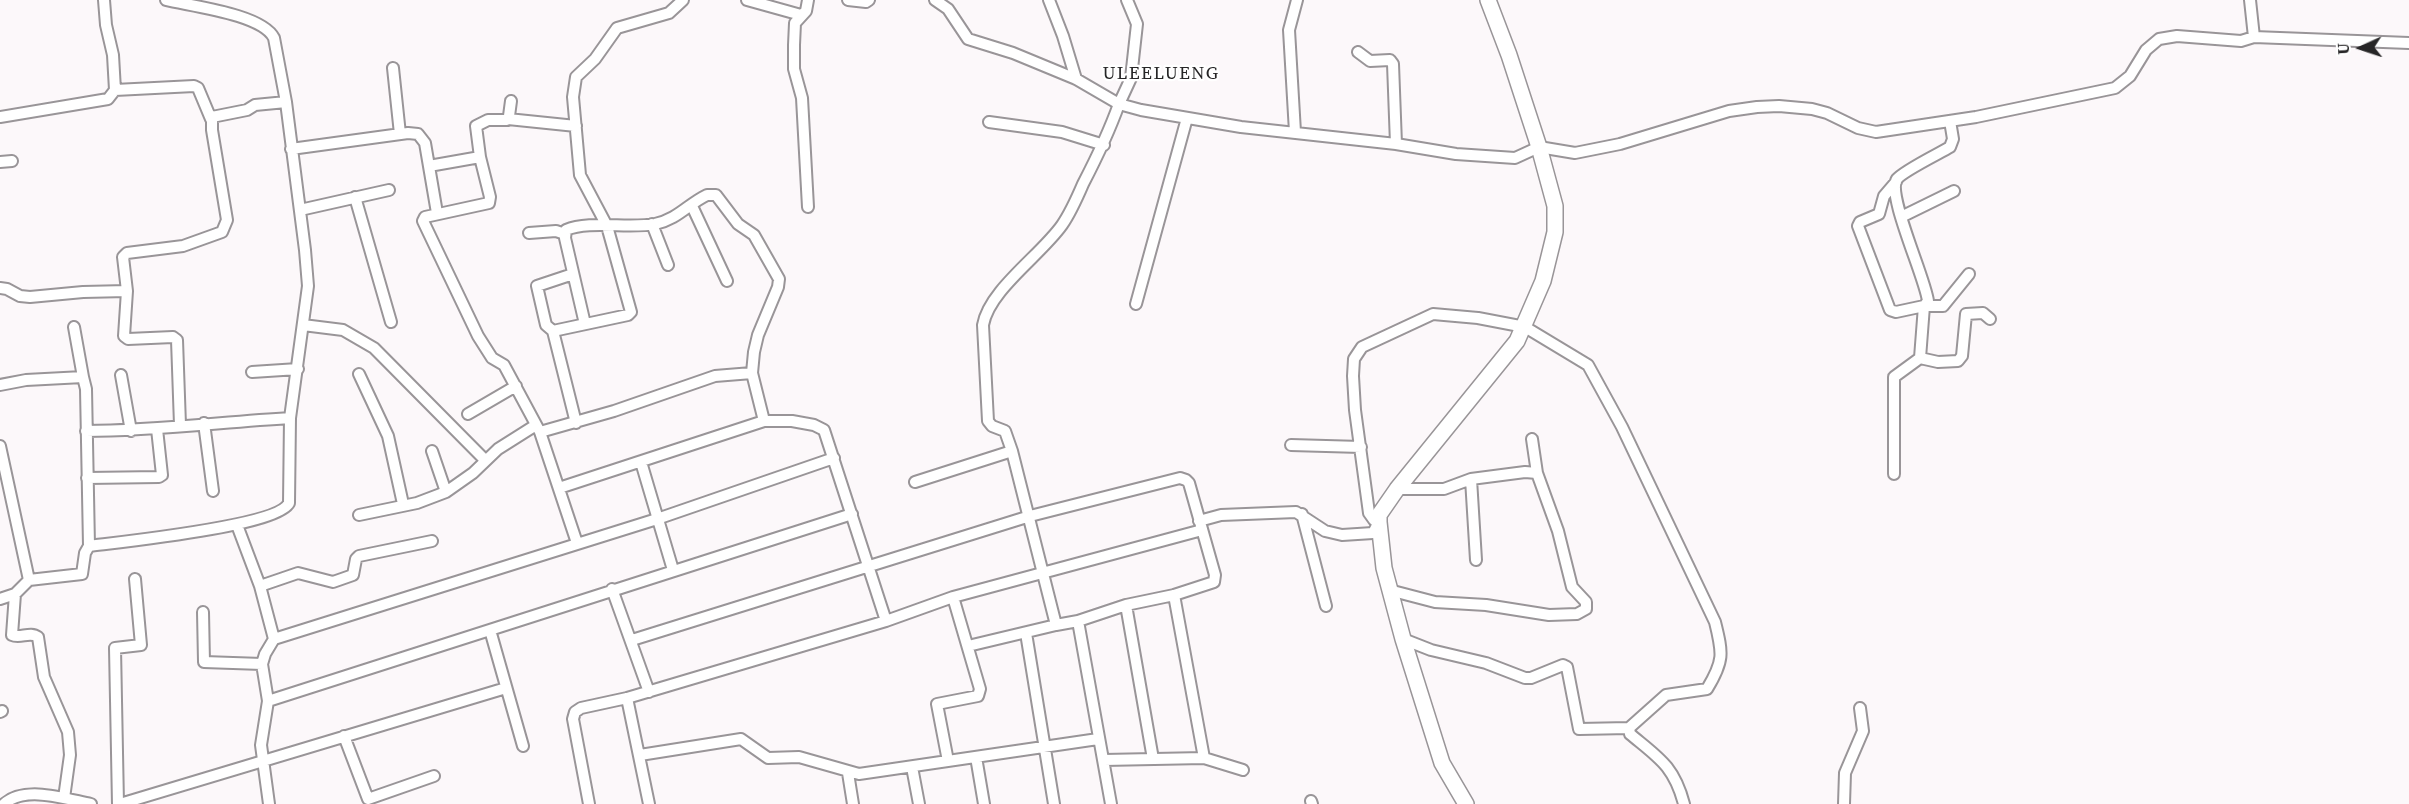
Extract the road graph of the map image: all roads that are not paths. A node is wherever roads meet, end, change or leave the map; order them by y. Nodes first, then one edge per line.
1 (104, 0) edge
2 (166, 0) edge
3 (683, 0) edge
4 (747, 0) edge
5 (808, 0) edge
6 (848, 0) edge
7 (869, 0) edge
8 (935, 0) edge
9 (1048, 0) edge
10 (1127, 0) edge
11 (1297, 0) edge
12 (1488, 0) edge
13 (2250, 0) edge
14 (801, 15) junction
15 (2254, 37) junction
16 (2409, 43) edge
17 (1358, 52) dead end
18 (393, 68) dead end
19 (1076, 79) junction
20 (115, 90) junction
21 (511, 101) dead end
22 (286, 102) junction
23 (1119, 104) junction
24 (0, 117) edge
25 (1187, 118) junction
26 (211, 119) junction
27 (508, 119) junction
28 (1950, 121) junction
29 (989, 122) dead end
30 (576, 126) junction
31 (1294, 132) junction
32 (400, 134) junction
33 (1396, 144) junction
34 (1104, 145) junction
35 (1539, 147) junction
36 (291, 149) junction
37 (480, 157) junction
38 (12, 161) dead end
39 (0, 162) edge
40 (429, 166) junction
41 (1896, 182) junction
42 (389, 190) dead end
43 (1954, 191) dead end
44 (355, 197) junction
45 (692, 206) junction
46 (808, 207) dead end
47 (300, 210) junction
48 (437, 213) junction
49 (1902, 217) junction
50 (652, 224) junction
51 (607, 226) junction
52 (529, 233) dead end
53 (565, 234) junction
54 (668, 265) dead end
55 (573, 274) junction
56 (1969, 274) dead end
57 (727, 281) dead end
58 (0, 288) edge
59 (127, 291) junction
60 (1136, 304) dead end
61 (1924, 306) junction
62 (1990, 319) dead end
63 (391, 322) dead end
64 (585, 324) junction
65 (303, 325) junction
66 (74, 327) dead end
67 (1525, 327) junction
68 (553, 331) junction
69 (1920, 357) junction
70 (298, 369) junction
71 (252, 372) dead end
72 (753, 373) junction
73 (359, 374) dead end
74 (121, 375) dead end
75 (83, 377) junction
76 (0, 385) edge
77 (516, 386) junction
78 (468, 414) dead end
79 (290, 418) junction
80 (764, 421) junction
81 (204, 423) junction
82 (576, 423) junction
83 (180, 425) junction
84 (157, 429) junction
85 (538, 429) junction
86 (86, 431) junction
87 (131, 431) junction
88 (1532, 439) dead end
89 (1291, 445) dead end
90 (0, 446) edge
91 (1361, 447) junction
92 (432, 451) dead end
93 (1012, 451) junction
94 (834, 458) junction
95 (485, 460) junction
96 (641, 462) junction
97 (1537, 473) junction
98 (1894, 474) dead end
99 (87, 478) junction
100 (1471, 479) junction
101 (915, 482) dead end
102 (559, 488) junction
103 (1397, 489) junction
104 (213, 491) dead end
105 (446, 492) junction
106 (403, 504) junction
107 (852, 514) junction
108 (1302, 514) junction
109 (359, 515) dead end
110 (1030, 516) junction
111 (1379, 518) junction
112 (657, 519) junction
113 (237, 525) junction
114 (1200, 525) junction
115 (432, 541) dead end
116 (577, 543) junction
117 (89, 546) junction
118 (1476, 560) dead end
119 (869, 567) junction
120 (673, 570) junction
121 (1044, 571) junction
122 (135, 579) dead end
123 (28, 580) junction
124 (260, 586) junction
125 (612, 589) junction
126 (1389, 590) junction
127 (15, 594) junction
128 (1174, 595) junction
129 (953, 597) junction
130 (0, 599) edge
131 (1126, 605) junction
132 (1326, 606) dead end
133 (203, 612) dead end
134 (886, 621) junction
135 (1078, 621) junction
136 (1056, 625) junction
137 (490, 630) junction
138 (1026, 633) junction
139 (274, 639) junction
140 (1403, 639) junction
141 (632, 640) junction
142 (968, 646) junction
143 (262, 664) junction
144 (506, 688) junction
145 (649, 692) junction
146 (627, 698) junction
147 (268, 701) junction
148 (1860, 708) dead end
149 (1629, 728) junction
150 (344, 736) junction
151 (1098, 739) junction
152 (523, 746) dead end
153 (1044, 747) junction
154 (640, 755) junction
155 (976, 757) junction
156 (1204, 758) junction
157 (1153, 759) junction
158 (1104, 760) junction
159 (263, 761) junction
160 (948, 761) junction
161 (912, 766) junction
162 (1244, 770) dead end
163 (848, 773) junction
164 (434, 776) dead end
165 (64, 798) junction
166 (4, 804) edge
167 (91, 804) edge
168 (119, 804) edge
169 (269, 804) edge
170 (589, 804) edge
171 (649, 804) edge
172 (853, 804) edge
173 (919, 804) edge
174 (984, 804) edge
175 (1054, 804) edge
176 (1111, 804) edge
177 (1466, 804) edge
178 (1684, 804) edge
179 (1844, 804) edge

1 - 20 street
2 - 22 street
3 - 30 street
4 - 14 street
5 - 14 street
6 - 7 street
8 - 19 street
9 - 19 street
10 - 23 street
11 - 31 street
12 - 35 street
13 - 15 street
14 - 46 street
15 - 16 street
15 - 28 street
17 - 33 street
18 - 32 street
19 - 23 street
20 - 24 street
20 - 26 street
21 - 27 street
22 - 26 street
22 - 36 street
23 - 25 street
23 - 34 street
25 - 31 street
25 - 60 street
26 - 59 street
27 - 30 street
27 - 37 street
28 - 35 street
28 - 41 street
29 - 34 street
30 - 51 street
31 - 33 street
32 - 36 street
32 - 40 street
33 - 35 street
34 - 93 street
35 - 67 street
36 - 47 street
37 - 40 street
37 - 48 street
38 - 39 street
40 - 48 street
41 - 49 street
41 - 61 street
42 - 44 street
43 - 49 street
44 - 47 street
44 - 63 street
45 - 50 street
45 - 57 street
45 - 72 street
47 - 65 street
48 - 77 street
49 - 61 street
50 - 51 street
50 - 54 street
51 - 53 street
51 - 64 street
52 - 53 street
53 - 55 street
55 - 64 street
55 - 68 street
56 - 61 street
58 - 59 street
59 - 83 street
61 - 69 street
62 - 69 street
64 - 68 street
65 - 70 street
65 - 95 street
66 - 75 street
67 - 91 street
67 - 103 street
67 - 149 street
68 - 82 street
69 - 98 street
70 - 71 street
70 - 79 street
72 - 80 street
72 - 82 street
73 - 106 street
74 - 87 street
75 - 76 street
75 - 86 street
77 - 78 street
77 - 85 street
79 - 81 street
79 - 113 street
80 - 94 street
80 - 96 street
81 - 83 street
81 - 104 street
82 - 85 street
83 - 84 street
84 - 87 street
84 - 99 street
85 - 95 street
85 - 102 street
86 - 87 street
86 - 99 street
88 - 97 street
89 - 91 street
90 - 123 street
91 - 111 street
92 - 105 street
93 - 101 street
93 - 110 street
94 - 107 street
94 - 112 street
95 - 105 street
96 - 102 street
96 - 112 street
97 - 100 street
97 - 126 street
99 - 117 street
100 - 103 street
100 - 118 street
102 - 116 street
103 - 111 street
105 - 106 street
106 - 109 street
107 - 119 street
107 - 120 street
108 - 111 street
108 - 114 street
108 - 132 street
110 - 114 street
110 - 119 street
110 - 121 street
111 - 126 street
112 - 116 street
112 - 120 street
113 - 117 street
113 - 124 street
114 - 121 street
114 - 128 street
115 - 124 street
116 - 139 street
117 - 123 street
119 - 134 street
119 - 141 street
120 - 125 street
121 - 129 street
121 - 136 street
122 - 168 street
123 - 127 street
124 - 139 street
125 - 137 street
125 - 141 street
126 - 140 street
127 - 130 street
127 - 165 street
128 - 131 street
128 - 156 street
129 - 134 street
129 - 142 street
131 - 135 street
131 - 157 street
133 - 143 street
134 - 145 street
135 - 136 street
135 - 151 street
136 - 138 street
137 - 144 street
137 - 147 street
138 - 142 street
138 - 153 street
139 - 143 street
140 - 149 street
140 - 177 street
141 - 145 street
142 - 160 street
143 - 147 street
144 - 150 street
144 - 152 street
145 - 146 street
146 - 154 street
146 - 170 street
147 - 159 street
148 - 179 street
149 - 178 street
150 - 159 street
150 - 164 street
151 - 153 street
151 - 158 street
153 - 155 street
153 - 175 street
154 - 163 street
154 - 171 street
155 - 160 street
155 - 174 street
156 - 157 street
156 - 162 street
157 - 158 street
158 - 176 street
159 - 168 street
159 - 169 street
160 - 161 street
161 - 163 street
161 - 173 street
163 - 172 street
165 - 166 street
165 - 167 street

